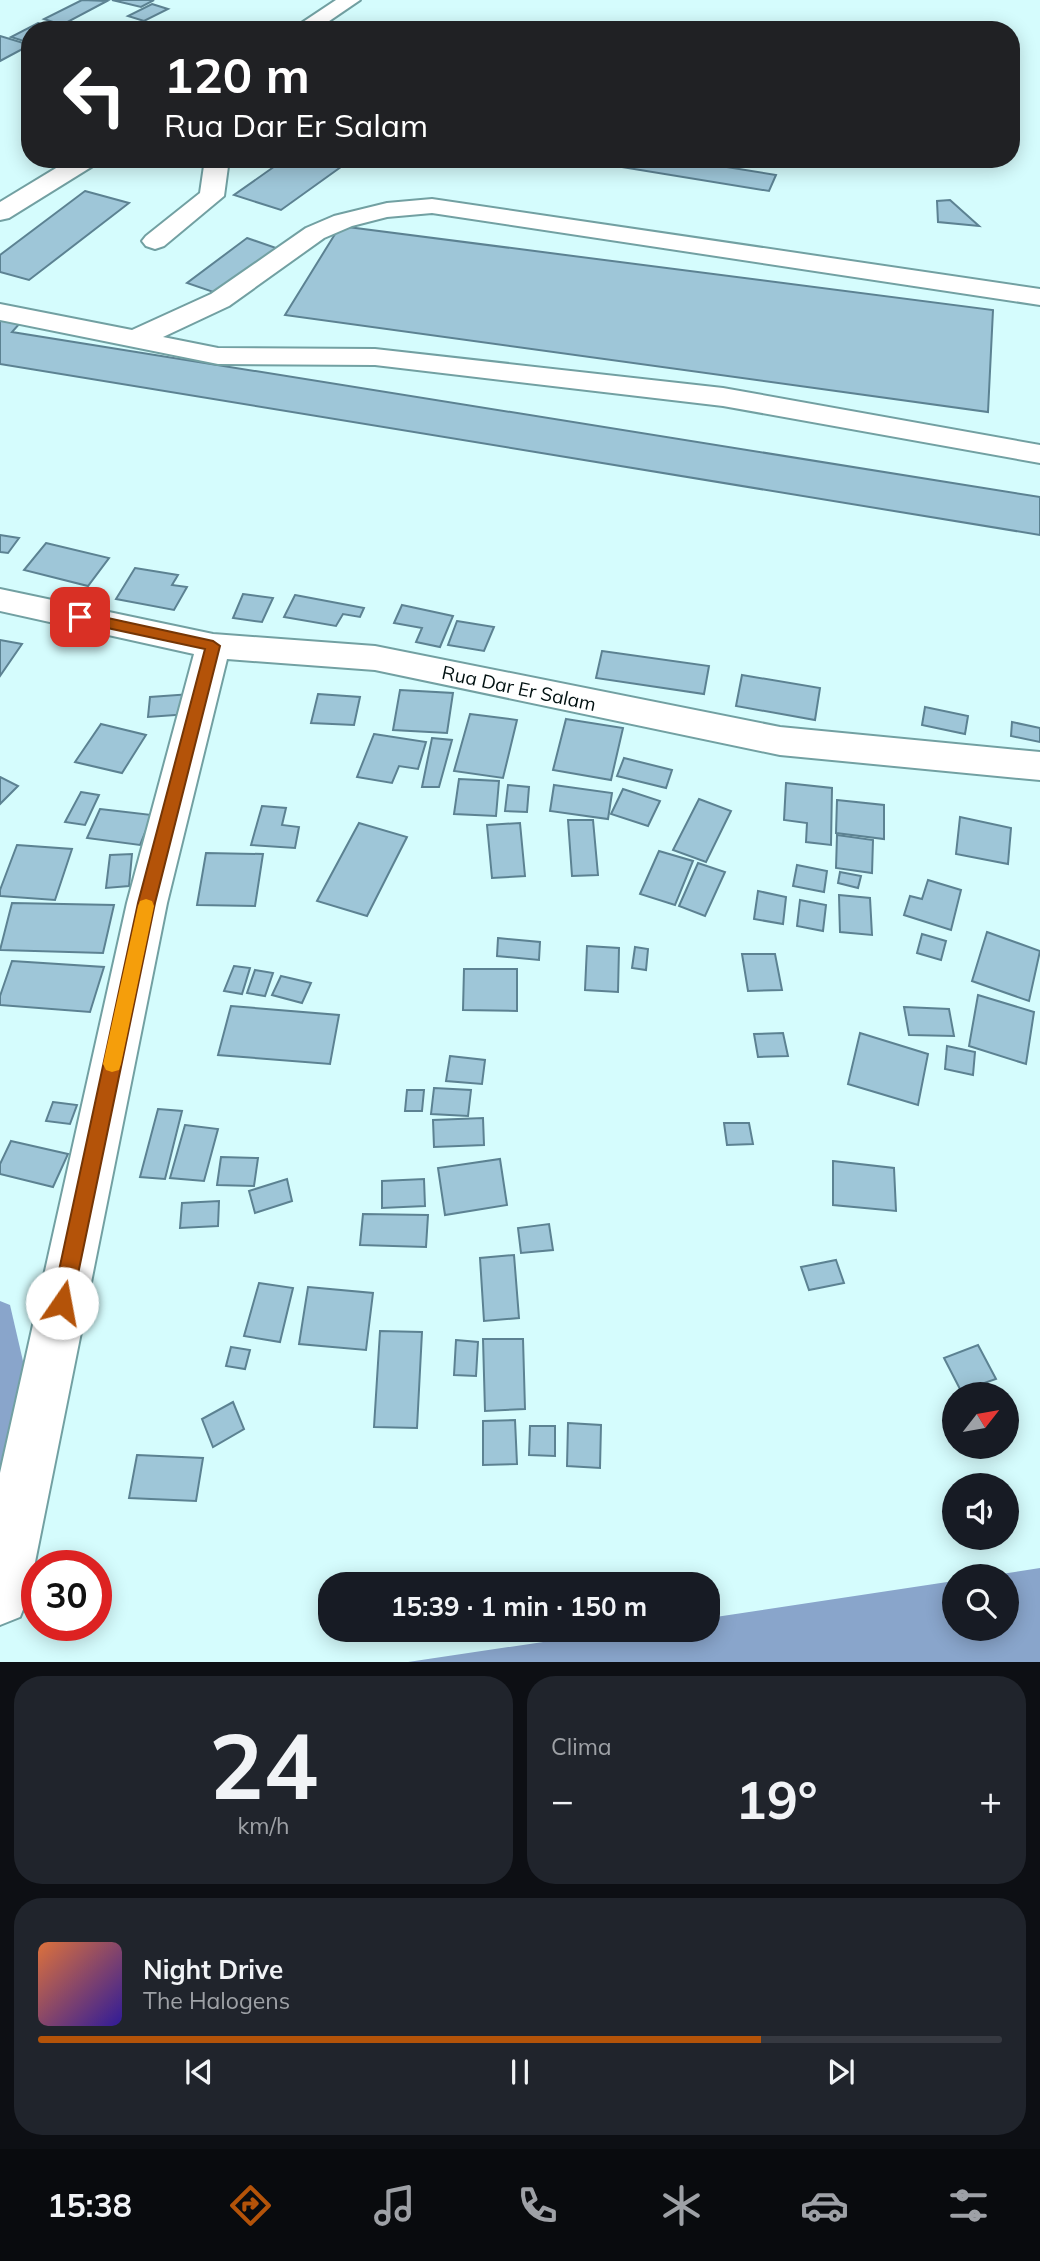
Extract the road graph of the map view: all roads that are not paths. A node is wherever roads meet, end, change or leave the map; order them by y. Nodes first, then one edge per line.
1 (350, 0) edge
2 (316, 21) edge
3 (73, 168) edge
4 (216, 168) edge
5 (0, 213) edge
6 (155, 242) dead end
7 (1040, 297) edge
8 (0, 312) edge
9 (136, 339) junction
10 (1040, 454) edge
11 (0, 600) edge
12 (213, 646) junction
13 (1040, 766) edge
14 (0, 1597) edge

1 - 2 street
3 - 5 street
4 - 6 street
7 - 9 street
8 - 9 street
9 - 10 street
11 - 12 street, Rua Dar Er Salam
12 - 13 street, Rua Dar Er Salam
12 - 14 street

